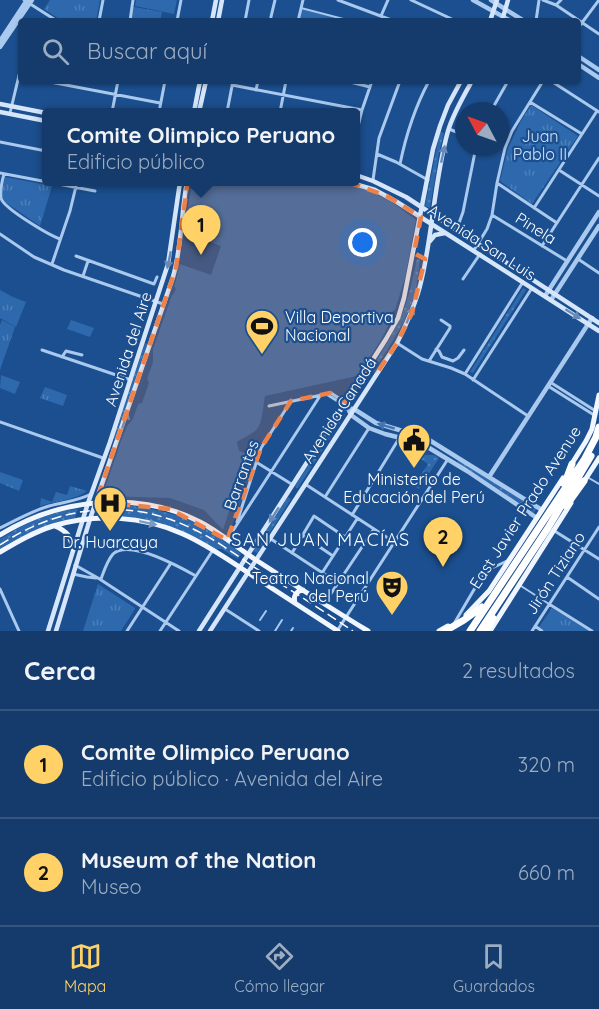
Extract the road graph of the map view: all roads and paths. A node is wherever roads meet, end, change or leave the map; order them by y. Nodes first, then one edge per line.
1 (104, 0) edge
2 (133, 0) edge
3 (181, 0) edge
4 (216, 0) edge
5 (222, 0) edge
6 (249, 0) edge
7 (274, 0) edge
8 (303, 0) edge
9 (338, 0) edge
10 (388, 0) edge
11 (411, 0) edge
12 (473, 0) edge
13 (508, 0) edge
14 (541, 0) edge
15 (561, 0) edge
16 (599, 0) edge
17 (28, 1) edge
18 (495, 1) edge
19 (556, 5) junction
20 (301, 8) junction
21 (506, 9) junction
22 (494, 11) junction
23 (381, 16) junction
24 (50, 18) edge
25 (100, 18) edge
26 (130, 18) edge
27 (178, 18) edge
28 (213, 18) edge
29 (219, 18) edge
30 (246, 18) edge
31 (271, 18) edge
32 (299, 18) edge
33 (339, 18) edge
34 (384, 18) edge
35 (450, 18) edge
36 (491, 18) edge
37 (502, 18) edge
38 (503, 18) edge
39 (520, 18) edge
40 (537, 18) edge
41 (576, 18) edge
42 (582, 22) joint
43 (599, 33) edge
44 (0, 41) edge
45 (0, 47) edge
46 (581, 58) edge
47 (581, 66) edge
48 (599, 70) edge
49 (599, 78) edge
50 (18, 84) edge
51 (63, 84) edge
52 (87, 84) edge
53 (117, 84) edge
54 (164, 84) edge
55 (199, 84) edge
56 (205, 84) edge
57 (232, 84) edge
58 (235, 84) edge
59 (257, 84) edge
60 (285, 84) edge
61 (360, 84) edge
62 (371, 84) edge
63 (399, 84) edge
64 (428, 84) edge
65 (459, 84) edge
66 (470, 84) edge
67 (506, 84) edge
68 (541, 84) edge
69 (556, 84) edge
70 (370, 87) junction
71 (86, 88) junction
72 (256, 90) junction
73 (283, 94) junction
74 (115, 95) junction
75 (496, 102) edge
76 (530, 102) junction
77 (160, 103) junction
78 (0, 104) edge
79 (12, 106) junction
80 (113, 108) edge
81 (159, 108) edge
82 (195, 108) edge
83 (200, 108) edge
84 (228, 108) edge
85 (280, 108) edge
86 (352, 108) edge
87 (362, 110) joint
88 (0, 111) edge
89 (42, 112) edge
90 (598, 112) edge
91 (10, 114) junction
92 (360, 118) edge
93 (42, 120) edge
94 (440, 126) junction
95 (448, 129) junction
96 (455, 132) edge
97 (582, 134) junction
98 (509, 138) edge
99 (0, 142) edge
100 (42, 150) edge
101 (377, 154) junction
102 (474, 156) edge
103 (503, 156) edge
104 (599, 158) edge
105 (400, 164) junction
106 (559, 170) junction
107 (2, 174) edge
108 (360, 176) edge
109 (428, 180) junction
110 (373, 181) junction
111 (42, 182) edge
112 (497, 183) junction
113 (581, 185) junction
114 (65, 186) edge
115 (179, 186) edge
116 (185, 186) edge
117 (360, 186) edge
118 (76, 188) junction
119 (95, 192) dead end
120 (599, 196) edge
121 (422, 208) junction
122 (534, 208) junction
123 (599, 212) edge
124 (432, 215) junction
125 (492, 215) junction
126 (421, 217) junction
127 (557, 223) junction
128 (431, 224) junction
129 (599, 226) edge
130 (173, 230) junction
131 (455, 230) junction
132 (181, 231) junction
133 (446, 233) junction
134 (0, 234) edge
135 (60, 239) junction
136 (428, 244) junction
137 (478, 244) junction
138 (542, 246) junction
139 (474, 250) junction
140 (480, 254) junction
141 (76, 256) dead end
142 (420, 257) junction
143 (578, 259) junction
144 (88, 261) junction
145 (567, 261) junction
146 (52, 264) junction
147 (599, 273) edge
148 (82, 277) junction
149 (463, 279) dead end
150 (523, 282) junction
151 (163, 283) junction
152 (532, 288) junction
153 (549, 290) junction
154 (555, 294) junction
155 (544, 296) junction
156 (551, 300) junction
157 (157, 302) junction
158 (164, 304) junction
159 (592, 318) junction
160 (441, 320) dead end
161 (599, 323) edge
162 (588, 324) junction
163 (599, 331) edge
164 (144, 340) junction
165 (151, 342) junction
166 (397, 343) junction
167 (436, 349) junction
168 (42, 350) dead end
169 (464, 350) dead end
170 (82, 356) dead end
171 (62, 357) junction
172 (429, 361) junction
173 (369, 367) junction
174 (377, 373) junction
175 (465, 375) junction
176 (131, 380) junction
177 (473, 380) junction
178 (549, 384) junction
179 (599, 395) edge
180 (320, 396) junction
181 (291, 401) junction
182 (347, 403) junction
183 (269, 406) dead end
184 (354, 409) junction
185 (595, 413) junction
186 (351, 415) junction
187 (528, 416) junction
188 (0, 422) edge
189 (599, 427) edge
190 (369, 428) junction
191 (404, 431) junction
192 (400, 438) junction
193 (599, 440) edge
194 (113, 442) junction
195 (599, 458) edge
196 (104, 459) junction
197 (448, 459) junction
198 (256, 462) junction
199 (572, 464) junction
200 (272, 471) junction
201 (489, 477) junction
202 (586, 479) junction
203 (305, 484) junction
204 (599, 484) edge
205 (293, 486) junction
206 (301, 491) junction
207 (91, 494) junction
208 (285, 497) junction
209 (326, 497) junction
210 (522, 498) junction
211 (294, 501) junction
212 (96, 502) junction
213 (87, 503) junction
214 (518, 504) junction
215 (542, 510) junction
216 (352, 514) junction
217 (357, 518) junction
218 (537, 518) junction
219 (90, 519) junction
220 (82, 520) junction
221 (53, 526) junction
222 (599, 527) edge
223 (0, 528) edge
224 (235, 528) junction
225 (374, 529) junction
226 (550, 529) junction
227 (302, 535) junction
228 (0, 536) edge
229 (345, 537) junction
230 (271, 539) junction
231 (227, 540) junction
232 (394, 542) junction
233 (73, 549) junction
234 (524, 549) junction
235 (585, 549) junction
236 (213, 550) junction
237 (0, 552) edge
238 (292, 553) junction
239 (247, 555) junction
240 (333, 556) junction
241 (599, 559) edge
242 (508, 560) junction
243 (256, 561) junction
244 (171, 563) junction
245 (75, 565) junction
246 (240, 568) junction
247 (248, 573) junction
248 (322, 573) junction
249 (518, 573) junction
250 (72, 574) junction
251 (196, 576) junction
252 (567, 577) junction
253 (100, 579) junction
254 (338, 583) junction
255 (518, 585) junction
256 (0, 589) edge
257 (303, 590) junction
258 (59, 594) junction
259 (66, 596) junction
260 (599, 598) edge
261 (489, 602) junction
262 (295, 603) junction
263 (324, 604) junction
264 (549, 604) junction
265 (142, 608) junction
266 (225, 609) junction
267 (266, 611) dead end
268 (346, 618) junction
269 (260, 620) dead end
270 (282, 620) dead end
271 (455, 622) junction
272 (166, 623) junction
273 (535, 627) junction
274 (201, 628) edge
275 (275, 630) edge
276 (19, 631) edge
277 (48, 631) edge
278 (56, 631) edge
279 (127, 631) edge
280 (160, 631) edge
281 (179, 631) edge
282 (211, 631) edge
283 (259, 631) edge
284 (338, 631) edge
285 (368, 631) edge
286 (439, 631) edge
287 (445, 631) edge
288 (470, 631) edge
289 (480, 631) edge
290 (488, 631) edge
291 (532, 631) edge
292 (542, 631) edge
293 (592, 631) edge

1 - 25 street
2 - 26 street
3 - 27 street
4 - 28 main road
5 - 29 main road
6 - 30 street
7 - 31 street
8 - 20 street
9 - 23 street
10 - 23 street
11 - 35 street
12 - 22 street
13 - 21 main road
14 - 19 street
14 - 40 street
15 - 19 street
16 - 42 street
17 - 24 street
17 - 44 street
17 - 45 street
18 - 21 street
18 - 22 main road
19 - 41 street
20 - 32 street
20 - 33 street
21 - 38 main road
21 - 39 street
22 - 36 main road
22 - 37 street
23 - 34 street
42 - 43 street
46 - 48 street
47 - 49 street
50 - 79 street
51 - 71 street
52 - 71 street
53 - 74 street
54 - 77 street
55 - 82 main road
56 - 83 main road
57 - 84 street
58 - 72 street
59 - 72 street
60 - 73 street
61 - 70 street
62 - 70 street
63 - 101 street
64 - 105 street
65 - 94 main road, Avenida Canadá
66 - 95 main road, Avenida Canadá
67 - 75 street
68 - 76 street
69 - 90 street
70 - 87 street
71 - 74 street
72 - 73 street
73 - 85 street
73 - 86 street
74 - 77 street
74 - 80 street
76 - 97 street
76 - 98 street
77 - 81 street
78 - 79 main road
79 - 89 main road
79 - 91 street
87 - 92 street
88 - 91 main road
90 - 97 street
91 - 93 main road
94 - 95 main road
94 - 109 main road, Avenida Canadá
95 - 96 street
124 -> 95 main road, Avenida Canadá
97 - 106 street
99 - 100 street
101 - 105 street
101 - 110 street
102 - 131 street
103 - 112 street
104 - 113 street
105 - 109 street
106 - 113 street
106 - 122 street
107 - 111 street
107 - 135 street
108 - 110 main road, Avenida San Luis
109 - 121 main road, Avenida Canadá
110 - 121 main road, Avenida San Luis
112 - 122 street
112 - 125 street
113 - 120 street
113 - 127 street
114 - 118 street
115 - 130 main road, Avenida del Aire
116 - 132 main road, Avenida del Aire
117 - 126 main road, Avenida San Luis
118 - 119 street
118 - 135 street
121 - 124 main road, Avenida San Luis
121 - 126 main road, Avenida Canadá
122 - 127 street
123 - 145 street
124 - 128 main road, Avenida Canadá
124 - 131 main road, Avenida San Luis
125 - 137 street
125 - 138 street, Pinela
126 - 128 main road, Avenida San Luis
126 - 142 main road, Avenida Canadá
127 - 138 street
128 - 133 main road, Avenida San Luis
128 - 136 main road, Avenida Canadá
129 - 143 street
130 - 132 main road
130 -> 151 main road, Avenida del Aire
131 - 137 main road, Avenida San Luis
132 - 158 main road, Avenida del Aire
133 - 136 main road
133 - 139 main road, Avenida San Luis
134 - 146 street
135 - 146 street
136 - 142 main road, Avenida Canadá
137 - 139 street
137 - 153 main road, Avenida San Luis
138 - 145 street, Pinela
139 - 140 main road, Avenida San Luis
140 - 149 street
140 - 150 main road, Avenida San Luis
141 - 144 street
166 -> 142 main road, Avenida Canadá
142 - 173 main road, Avenida Canadá
143 - 147 street
143 - 154 street
144 - 148 street
144 - 151 street
145 - 153 street
146 - 148 street
148 - 157 street
150 - 152 main road, Avenida San Luis
150 - 175 street
151 - 157 main road, Avenida del Aire
152 - 155 main road, Avenida San Luis
152 - 177 street
153 - 154 main road, Avenida San Luis
153 - 155 street
154 - 156 street
154 - 159 main road, Avenida San Luis
155 - 156 main road, Avenida San Luis
156 -> 162 main road, Avenida San Luis
157 - 158 street
157 - 164 main road, Avenida del Aire
158 - 165 main road, Avenida del Aire
159 - 161 main road, Avenida San Luis
159 - 162 street
160 - 167 street
162 - 163 main road, Avenida San Luis
162 - 178 street
164 - 165 main road
164 - 176 main road, Avenida del Aire
194 -> 165 main road, Avenida del Aire
166 - 172 street
166 - 174 main road, Avenida Canadá
167 - 169 street
167 - 172 street
168 - 171 street
170 - 171 street
171 - 176 street
172 - 175 street
173 - 174 main road
173 - 182 main road, Avenida Canadá
174 - 184 main road, Avenida Canadá
175 - 177 street
176 - 194 main road, Avenida del Aire
177 - 187 street
178 - 185 street
178 - 187 street
179 - 185 main road, East Javier Prado Avenue
180 - 181 street
180 - 182 street
180 - 200 street
181 - 183 street
181 - 198 street, Barrantes
182 - 184 street
182 - 186 street
182 - 205 main road, Avenida Canadá
184 - 186 main road, Avenida Canadá
191 -> 184 street
185 - 199 main road, East Javier Prado Avenue
186 - 190 street
186 - 203 main road, Avenida Canadá
187 - 201 street
188 - 196 street
189 - 234 highway, East Javier Prado Avenue
190 - 192 street
190 - 209 street
191 - 192 street
191 - 201 street
192 - 197 street
192 - 216 street
193 - 226 highway, East Javier Prado Avenue
194 - 196 main road, Avenida del Aire
194 - 212 main road, Avenida del Aire
195 - 202 main road
196 - 207 main road, Avenida del Aire
197 - 214 street
197 - 232 street
198 - 200 street
198 - 224 street, Barrantes
199 - 215 main road, East Javier Prado Avenue
199 - 234 highway
200 - 205 street
200 - 224 street
201 - 210 street
202 - 204 street
202 - 226 highway
203 - 206 main road, Avenida Canadá
203 - 209 street
205 - 206 main road
205 - 208 main road, Avenida Canadá
206 - 211 main road, Avenida Canadá
207 - 213 main road, Avenida del Aire
207 - 223 street
208 - 211 main road
208 -> 239 main road, Avenida Canadá
209 - 216 street
210 - 214 street
210 - 215 street
211 - 230 main road, Avenida Canadá
212 - 213 main road
212 - 219 main road, Avenida del Aire
212 - 231 main road
213 - 220 main road, Avenida del Aire
213 - 228 main road
214 - 218 street
215 - 218 main road, East Javier Prado Avenue
216 - 217 street
217 - 225 street
217 - 229 street
218 - 242 main road, East Javier Prado Avenue
219 - 220 main road
219 -> 236 main road
219 - 245 main road, Avenida del Aire
220 - 221 main road
220 - 233 main road, Avenida del Aire
221 - 233 main road
221 - 237 main road
222 - 235 street, Jirón Tiziano
224 - 231 street
225 - 232 street
225 - 254 street
226 - 235 street
226 - 249 highway, East Javier Prado Avenue
226 - 255 main road, East Javier Prado Avenue
227 - 229 street
227 - 238 street
227 - 240 street
229 - 240 street
230 - 238 street
230 - 243 main road, Avenida Canadá
231 - 239 main road
232 - 268 street
233 - 258 main road, Avenida del Aire
234 - 261 highway, East Javier Prado Avenue
235 - 241 street
235 - 252 street, Jirón Tiziano
236 - 246 main road
236 - 251 street
238 - 248 street
239 - 243 main road
239 - 246 main road, Avenida Canadá
240 - 248 street
242 - 271 main road, East Javier Prado Avenue
242 - 271 street
243 - 247 main road, Avenida Canadá
243 - 257 main road
244 - 251 street
244 - 253 street
244 - 265 street
245 - 250 main road, Avenida del Aire
245 - 253 street
246 - 247 main road
246 - 274 main road, Avenida Canadá
247 - 262 main road
247 - 266 main road, Avenida Canadá
248 - 254 street
249 - 289 highway, East Javier Prado Avenue
249 - 290 highway
250 - 253 street
250 - 259 main road, Avenida del Aire
251 - 272 street
252 - 260 street
252 - 264 street, Jirón Tiziano
253 - 265 street
254 - 263 street
255 - 264 street
255 - 290 main road, East Javier Prado Avenue
256 - 276 street
257 - 262 main road
257 - 263 main road
258 - 259 main road
258 - 277 main road, Avenida del Aire
259 - 278 main road, Avenida del Aire
261 - 287 highway
261 - 288 highway, East Javier Prado Avenue
262 - 284 main road
263 - 268 main road
264 - 273 street, Jirón Tiziano
264 - 293 street
265 - 272 street
265 - 279 street
266 - 282 main road, Avenida Canadá
266 - 283 street
267 - 269 street
268 - 284 street
268 - 285 main road
270 - 275 street
271 - 286 main road, East Javier Prado Avenue
272 - 280 street
272 - 281 street
273 - 291 street, Jirón Tiziano
273 - 292 street
274 - 282 main road

